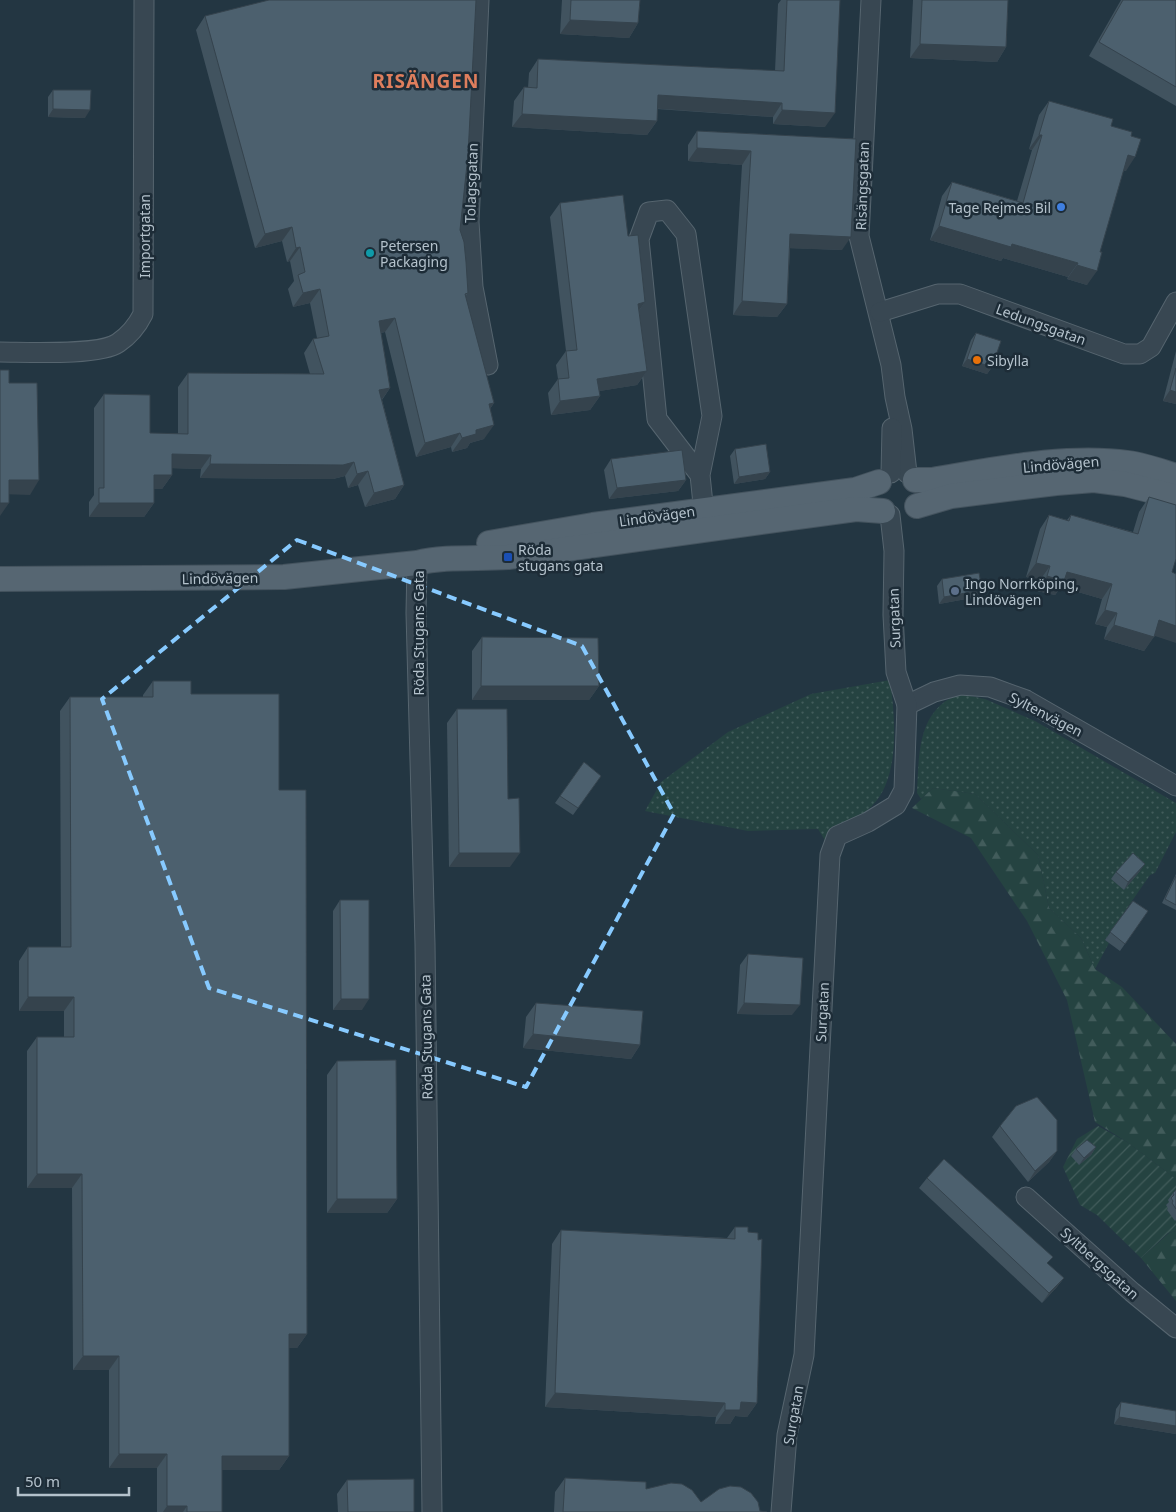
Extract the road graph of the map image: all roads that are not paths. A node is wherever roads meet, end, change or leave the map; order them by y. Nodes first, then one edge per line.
1 (144, 0) edge
2 (479, 0) edge
3 (871, 0) edge
4 (1176, 302) edge
5 (880, 312) junction
6 (0, 352) edge
7 (488, 365) dead end
8 (700, 475) junction
9 (1176, 476) edge
10 (898, 477) junction
11 (1176, 497) edge
12 (899, 512) junction
13 (705, 520) junction
14 (428, 560) junction
15 (0, 579) edge
16 (907, 705) junction
17 (1176, 786) edge
18 (1026, 1197) dead end
19 (1176, 1328) edge
20 (432, 1512) edge
21 (782, 1512) edge

1 - 6 street, Importgatan
2 - 7 street, Tolagsgatan
3 - 5 street, Risängsgatan
4 - 5 street, Ledungsgatan
5 - 10 street, Risängsgatan
8 - 8 street
8 - 13 street
9 - 10 main road, Lindövägen
10 - 12 main road
10 - 12 main road
10 - 13 main road, Lindövägen
11 - 12 main road, Lindövägen
12 - 13 main road, Lindövägen
12 - 16 street, Surgatan
13 - 14 main road, Lindövägen
14 - 15 main road, Lindövägen
14 - 20 street, Röda Stugans Gata
16 - 17 street, Syltenvägen
16 - 21 street, Surgatan
18 - 19 street, Syltbergsgatan

